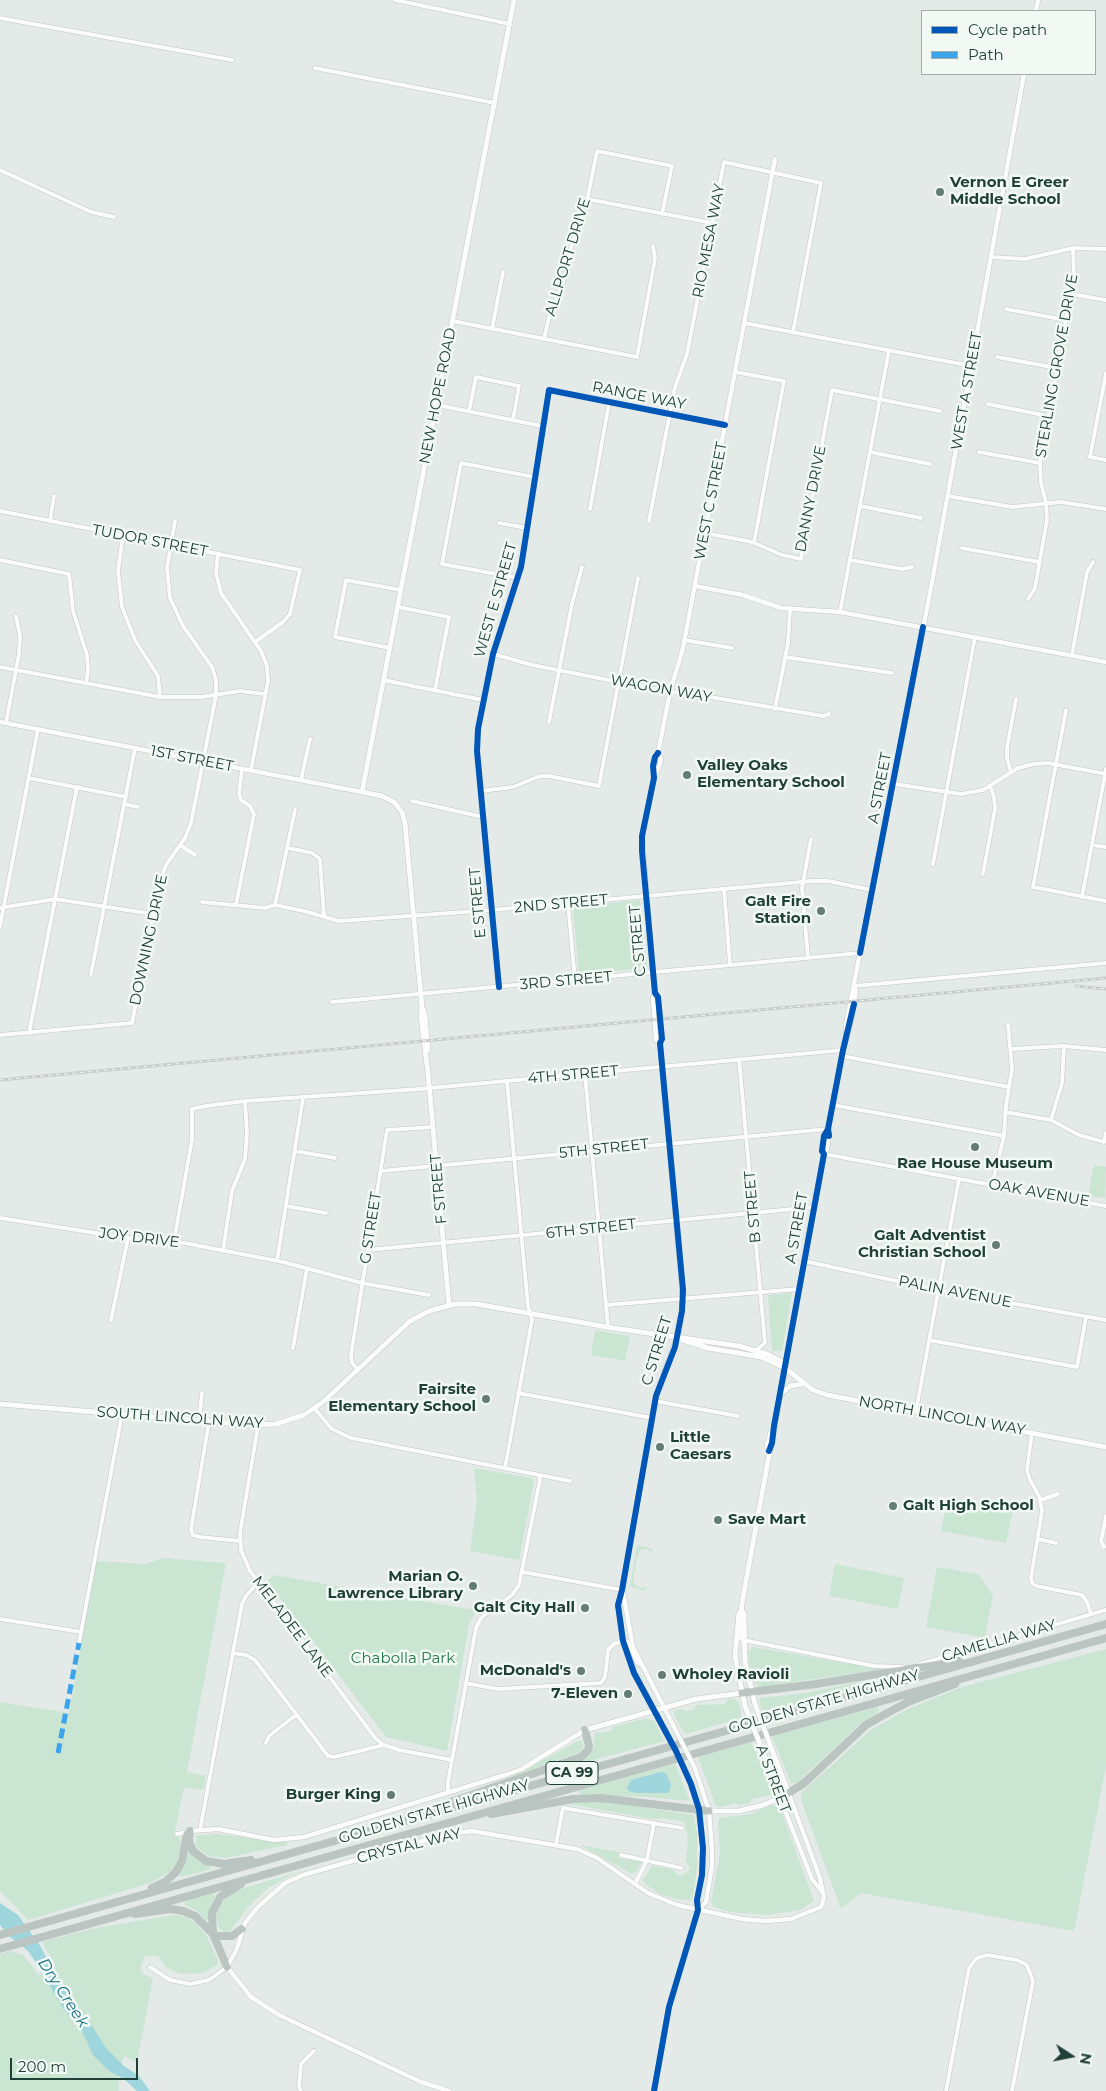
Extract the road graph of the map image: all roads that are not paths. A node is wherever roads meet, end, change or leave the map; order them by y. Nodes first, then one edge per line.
1 (395, 0) edge
2 (514, 0) edge
3 (0, 18) edge
4 (510, 24) junction
5 (232, 60) dead end
6 (315, 68) dead end
7 (1024, 75) edge
8 (495, 103) junction
9 (775, 159) dead end
10 (0, 170) edge
11 (773, 172) junction
12 (587, 199) junction
13 (662, 214) junction
14 (114, 217) dead end
15 (712, 224) junction
16 (653, 246) dead end
17 (1073, 248) junction
18 (1106, 249) edge
19 (992, 256) junction
20 (503, 272) dead end
21 (1071, 294) junction
22 (1106, 300) edge
23 (1006, 309) dead end
24 (1066, 320) junction
25 (453, 321) junction
26 (744, 323) junction
27 (492, 328) junction
28 (793, 332) junction
29 (544, 339) junction
30 (888, 350) junction
31 (997, 357) dead end
32 (972, 366) junction
33 (1057, 368) junction
34 (735, 372) junction
35 (1106, 372) edge
36 (549, 390) joint
37 (880, 399) junction
38 (609, 402) junction
39 (988, 404) dead end
40 (437, 405) junction
41 (469, 411) junction
42 (940, 411) dead end
43 (669, 414) junction
44 (1048, 416) junction
45 (513, 420) junction
46 (725, 425) junction
47 (542, 426) junction
48 (870, 452) junction
49 (979, 452) dead end
50 (1106, 460) edge
51 (1040, 463) junction
52 (930, 464) dead end
53 (534, 477) junction
54 (54, 496) dead end
55 (948, 496) junction
56 (1046, 503) junction
57 (860, 506) junction
58 (590, 509) dead end
59 (1106, 509) edge
60 (0, 512) edge
61 (921, 518) dead end
62 (50, 520) junction
63 (175, 521) dead end
64 (649, 521) dead end
65 (499, 523) dead end
66 (527, 528) junction
67 (705, 533) junction
68 (123, 535) junction
69 (754, 543) junction
70 (170, 545) junction
71 (962, 548) dead end
72 (218, 554) junction
73 (0, 560) edge
74 (850, 560) junction
75 (1039, 562) junction
76 (1092, 562) dead end
77 (582, 567) dead end
78 (912, 567) dead end
79 (518, 578) junction
80 (638, 578) dead end
81 (695, 586) junction
82 (401, 590) junction
83 (1028, 599) dead end
84 (398, 607) junction
85 (790, 609) junction
86 (840, 612) junction
87 (16, 616) dead end
88 (923, 627) junction
89 (975, 637) junction
90 (684, 640) junction
91 (255, 642) junction
92 (390, 648) junction
93 (732, 648) dead end
94 (493, 654) junction
95 (1072, 655) junction
96 (785, 658) junction
97 (1106, 662) edge
98 (0, 667) edge
99 (16, 670) junction
100 (559, 670) junction
101 (892, 673) dead end
102 (383, 680) junction
103 (618, 682) junction
104 (86, 684) junction
105 (435, 690) junction
106 (670, 692) junction
107 (265, 694) junction
108 (216, 695) junction
109 (160, 697) junction
110 (1016, 699) dead end
111 (483, 700) junction
112 (775, 709) junction
113 (1066, 710) dead end
114 (829, 714) dead end
115 (0, 722) edge
116 (549, 722) dead end
117 (6, 723) junction
118 (38, 729) junction
119 (310, 739) dead end
120 (135, 748) junction
121 (658, 753) joint
122 (203, 761) junction
123 (1056, 764) junction
124 (242, 769) junction
125 (251, 770) junction
126 (1011, 772) junction
127 (1106, 772) edge
128 (29, 778) junction
129 (302, 780) junction
130 (894, 784) junction
131 (990, 786) junction
132 (77, 787) junction
133 (480, 791) junction
134 (362, 792) junction
135 (946, 793) junction
136 (126, 796) junction
137 (383, 796) joint
138 (412, 801) dead end
139 (124, 804) junction
140 (138, 807) dead end
141 (295, 810) dead end
142 (483, 816) junction
143 (811, 839) dead end
144 (180, 845) junction
145 (1092, 845) junction
146 (1106, 847) edge
147 (288, 848) junction
148 (195, 855) dead end
149 (933, 864) dead end
150 (983, 874) dead end
151 (803, 882) junction
152 (724, 889) junction
153 (872, 890) junction
154 (646, 896) junction
155 (1082, 896) junction
156 (56, 899) junction
157 (1106, 901) edge
158 (202, 902) dead end
159 (568, 903) junction
160 (236, 905) junction
161 (104, 906) junction
162 (275, 906) junction
163 (2, 907) edge
164 (492, 910) junction
165 (153, 914) junction
166 (414, 916) junction
167 (324, 918) junction
168 (0, 926) edge
169 (860, 953) junction
170 (808, 958) junction
171 (1106, 963) edge
172 (730, 965) junction
173 (653, 973) junction
174 (91, 974) dead end
175 (575, 980) junction
176 (854, 986) junction
177 (499, 987) junction
178 (421, 995) junction
179 (332, 1002) dead end
180 (1008, 1024) dead end
181 (29, 1033) junction
182 (0, 1035) edge
183 (1064, 1046) junction
184 (1011, 1048) junction
185 (843, 1050) junction
186 (1106, 1050) edge
187 (842, 1056) junction
188 (739, 1059) junction
189 (662, 1066) junction
190 (585, 1074) junction
191 (507, 1081) junction
192 (1009, 1087) junction
193 (430, 1088) junction
194 (303, 1098) junction
195 (245, 1101) junction
196 (833, 1105) junction
197 (1005, 1112) junction
198 (1051, 1120) junction
199 (433, 1126) junction
200 (828, 1129) junction
201 (1106, 1133) edge
202 (747, 1136) junction
203 (1004, 1136) junction
204 (669, 1143) junction
205 (296, 1151) junction
206 (592, 1151) junction
207 (824, 1154) junction
208 (335, 1158) dead end
209 (514, 1158) junction
210 (436, 1165) junction
211 (381, 1171) junction
212 (959, 1179) junction
213 (992, 1185) junction
214 (286, 1206) junction
215 (1106, 1206) edge
216 (814, 1208) junction
217 (326, 1213) dead end
218 (753, 1213) junction
219 (0, 1218) edge
220 (676, 1220) junction
221 (599, 1228) junction
222 (521, 1236) junction
223 (128, 1238) junction
224 (174, 1241) junction
225 (444, 1243) junction
226 (368, 1250) junction
227 (223, 1251) junction
228 (277, 1261) junction
229 (804, 1261) junction
230 (307, 1268) junction
231 (362, 1282) junction
232 (799, 1289) junction
233 (938, 1290) junction
234 (761, 1292) junction
235 (429, 1295) dead end
236 (683, 1299) junction
237 (449, 1305) junction
238 (606, 1305) junction
239 (530, 1314) junction
240 (1086, 1317) junction
241 (111, 1320) dead end
242 (1106, 1320) edge
243 (608, 1327) junction
244 (677, 1338) junction
245 (929, 1340) junction
246 (293, 1348) dead end
247 (756, 1350) junction
248 (785, 1368) junction
249 (358, 1370) junction
250 (804, 1384) junction
251 (202, 1393) dead end
252 (518, 1393) junction
253 (780, 1395) junction
254 (655, 1401) junction
255 (0, 1404) edge
256 (315, 1409) junction
257 (916, 1412) junction
258 (122, 1414) junction
259 (738, 1416) dead end
260 (652, 1418) junction
261 (200, 1421) junction
262 (209, 1422) junction
263 (258, 1426) junction
264 (1032, 1432) junction
265 (1106, 1447) edge
266 (505, 1468) junction
267 (539, 1476) junction
268 (570, 1481) dead end
269 (1058, 1494) dead end
270 (1041, 1500) junction
271 (1106, 1516) edge
272 (1038, 1540) junction
273 (240, 1541) junction
274 (1056, 1543) dead end
275 (1104, 1548) dead end
276 (523, 1572) junction
277 (258, 1582) junction
278 (622, 1590) junction
279 (742, 1603) junction
280 (1106, 1610) edge
281 (1091, 1614) junction
282 (0, 1619) edge
283 (1106, 1624) edge
284 (81, 1632) junction
285 (1106, 1638) edge
286 (743, 1640) junction
287 (623, 1641) junction
288 (79, 1643) dead end
289 (233, 1653) junction
290 (994, 1656) junction
291 (641, 1665) junction
292 (1010, 1665) junction
293 (466, 1682) junction
294 (751, 1692) junction
295 (742, 1693) junction
296 (664, 1708) junction
297 (654, 1710) junction
298 (296, 1715) junction
299 (585, 1730) junction
300 (266, 1742) dead end
301 (384, 1745) junction
302 (452, 1760) junction
303 (448, 1792) junction
304 (789, 1794) junction
305 (780, 1798) junction
306 (699, 1810) junction
307 (709, 1811) junction
308 (401, 1820) junction
309 (451, 1822) junction
310 (654, 1823) junction
311 (682, 1828) dead end
312 (200, 1830) junction
313 (189, 1831) junction
314 (177, 1834) dead end
315 (556, 1844) junction
316 (621, 1855) dead end
317 (279, 1856) junction
318 (647, 1860) junction
319 (682, 1868) dead end
320 (257, 1876) junction
321 (635, 1884) junction
322 (822, 1893) junction
323 (137, 1896) junction
324 (824, 1903) joint
325 (698, 1910) junction
326 (108, 1918) junction
327 (242, 1928) junction
328 (0, 1934) edge
329 (212, 1934) junction
330 (2, 1948) edge
331 (150, 1967) dead end
332 (227, 1967) junction
333 (314, 2051) dead end
334 (301, 2091) edge
335 (449, 2091) edge
336 (654, 2091) edge
337 (946, 2091) edge
338 (1012, 2091) edge

1 - 4 street
2 - 4 main road, NEW HOPE ROAD
3 - 5 street
4 - 8 main road, NEW HOPE ROAD
6 - 8 street
7 - 19 street, WEST A STREET
8 - 25 main road, NEW HOPE ROAD
9 - 11 street, WEST C STREET
10 - 14 street
11 - 15 street, RIO MESA WAY
11 - 26 street, WEST C STREET
11 - 28 street, RIO MESA WAY
12 - 13 street
12 - 13 street, ALLPORT DRIVE
12 - 29 street, ALLPORT DRIVE
13 - 15 street
15 - 43 street, RIO MESA WAY
16 - 29 street
17 - 18 street
17 - 19 street
17 - 21 street, STERLING GROVE DRIVE
19 - 32 street, WEST A STREET
20 - 27 street
21 - 22 street
21 - 24 street, STERLING GROVE DRIVE
23 - 24 street
24 - 33 street, STERLING GROVE DRIVE
25 - 27 street
25 - 40 main road, NEW HOPE ROAD
26 - 28 street
26 - 34 street, WEST C STREET
27 - 29 street
28 - 30 street
30 - 32 street
30 - 37 street
31 - 33 street
32 - 55 street, WEST A STREET
33 - 44 street, STERLING GROVE DRIVE
34 - 46 street, WEST C STREET
34 - 69 street
35 - 50 street
36 - 38 street, RANGE WAY
36 - 47 street, WEST E STREET
37 - 42 street
37 - 48 street
37 - 69 street, DANNY DRIVE
38 - 43 street, RANGE WAY
38 - 58 street
39 - 44 street
40 - 41 street
40 - 82 main road, NEW HOPE ROAD
41 - 45 street
41 - 45 street
43 - 46 street, RANGE WAY
43 - 64 street, RIO MESA WAY
44 - 51 street, STERLING GROVE DRIVE
45 - 47 street
46 - 67 street, WEST C STREET
47 - 53 street, WEST E STREET
48 - 52 street
48 - 57 street
49 - 51 street
51 - 56 street, STERLING GROVE DRIVE
53 - 66 street, WEST E STREET
53 - 79 street
54 - 62 street
55 - 56 street
55 - 88 street, WEST A STREET
56 - 59 street
56 - 75 street, STERLING GROVE DRIVE
57 - 61 street
57 - 74 street
60 - 62 street, TUDOR STREET
62 - 68 street, TUDOR STREET
63 - 70 street, DOWNING DRIVE
65 - 66 street
66 - 79 street, WEST E STREET
67 - 69 street, DANNY DRIVE
67 - 81 street, WEST C STREET
68 - 70 street, TUDOR STREET
68 - 109 street
70 - 72 street, TUDOR STREET
70 - 108 street, DOWNING DRIVE
71 - 75 street
72 - 91 street
72 - 91 street, TUDOR STREET
73 - 104 street
74 - 78 street
74 - 86 street
75 - 83 street, STERLING GROVE DRIVE
76 - 95 street
77 - 100 street
79 - 94 street, WEST E STREET
80 - 103 street
81 - 85 street
81 - 90 street, WEST C STREET
82 - 84 main road, NEW HOPE ROAD
82 - 92 street
84 - 92 main road, NEW HOPE ROAD
84 - 105 street
85 - 86 street
85 - 96 street
86 - 88 street
87 - 99 street
88 - 89 street
88 - 130 street, A STREET
89 - 95 street
89 - 135 street
90 - 93 street
90 - 106 street, WEST C STREET
91 - 107 street
92 - 102 main road, NEW HOPE ROAD
94 - 100 street, WAGON WAY
94 - 111 street, WEST E STREET
95 - 97 street
96 - 101 street
96 - 112 street
98 - 99 street
99 - 104 street
99 - 117 street
100 - 103 street, WAGON WAY
100 - 116 street
102 - 105 street
102 - 134 main road, NEW HOPE ROAD
103 - 106 street, WAGON WAY
103 - 133 street
104 - 109 street
105 - 111 street
106 - 112 street, WAGON WAY
106 - 121 street, WEST C STREET
107 - 108 street
107 - 125 street
108 - 109 street
108 - 122 street, DOWNING DRIVE
110 - 126 street
111 - 133 street, WEST E STREET
112 - 114 street, WAGON WAY
113 - 123 street
115 - 117 street, 1ST STREET
117 - 118 street, 1ST STREET
118 - 120 street, 1ST STREET
118 - 128 street
119 - 129 street
120 - 122 street, 1ST STREET
120 - 136 street
121 - 154 street, C STREET
122 - 124 street, 1ST STREET
122 - 144 street, DOWNING DRIVE
123 - 126 street
123 - 127 street
123 - 155 street
124 - 125 street, 1ST STREET
124 - 160 street
125 - 129 street, 1ST STREET
126 - 131 street
127 - 145 street
128 - 132 street
128 - 163 street
129 - 134 street, 1ST STREET
130 - 135 street
130 - 153 street, A STREET
131 - 135 street
131 - 150 street
132 - 136 street
132 - 156 street
133 - 142 street, WEST E STREET
134 - 137 main road, 1ST STREET
135 - 149 street
136 - 139 street
137 - 166 main road, F STREET
138 - 142 street
139 - 140 street
139 - 161 street
141 - 147 street
142 - 164 street, E STREET
143 - 151 street
144 - 148 street
144 - 165 street, DOWNING DRIVE
145 - 146 street
145 - 155 street
147 - 162 street
147 - 167 street
151 - 152 street, 2ND STREET
151 - 153 street, 2ND STREET
151 - 170 street
152 - 154 street, 2ND STREET
152 - 172 street
153 - 169 street, A STREET
154 - 159 street, 2ND STREET
154 - 173 street, C STREET
155 - 157 street
156 - 161 street
156 - 163 street
156 - 181 street
158 - 160 street, 2ND STREET
159 - 164 street, 2ND STREET
159 - 175 street
160 - 162 street, 2ND STREET
161 - 165 street
161 - 174 street
162 - 167 street, 2ND STREET
163 - 168 street
164 - 166 street, 2ND STREET
164 - 177 street, E STREET
165 - 181 street, DOWNING DRIVE
166 - 167 street, 2ND STREET
166 - 178 main road, F STREET
169 - 170 street, 3RD STREET
169 - 176 street, A STREET
170 - 172 street, 3RD STREET
171 - 176 street
172 - 173 street, 3RD STREET
173 - 175 street, 3RD STREET
173 - 189 street, C STREET
175 - 177 street, 3RD STREET
176 - 185 street, A STREET
177 - 178 street, 3RD STREET
178 - 179 street, 3RD STREET
178 - 193 main road, F STREET
180 - 184 street
181 - 182 street
183 - 184 street
183 - 186 street
183 - 198 street
184 - 192 street
185 - 187 street, A STREET
185 - 188 street, 4TH STREET
187 - 192 street
187 - 196 street, A STREET
188 - 189 street, 4TH STREET
188 - 202 street, B STREET
189 - 190 street, 4TH STREET
189 - 204 street, C STREET
190 - 191 street, 4TH STREET
190 - 206 street
191 - 193 street, 4TH STREET
191 - 209 street
192 - 197 street
193 - 194 street, 4TH STREET
193 - 199 main road, F STREET
194 - 195 street, 4TH STREET
194 - 205 street
195 - 224 street, 4TH STREET
195 - 227 street
196 - 200 street, A STREET
196 - 203 street
197 - 198 street
197 - 203 street
198 - 201 street
199 - 210 main road, F STREET
199 - 211 street, G STREET
200 - 202 street, 5TH STREET
200 - 207 street, A STREET
202 - 204 street, 5TH STREET
202 - 218 street, B STREET
203 - 213 street
204 - 206 street, 5TH STREET
204 - 220 street, C STREET
205 - 208 street
205 - 214 street
206 - 209 street, 5TH STREET
206 - 221 street
207 - 212 street, OAK AVENUE
207 - 216 street, A STREET
209 - 210 street, 5TH STREET
209 - 222 street
210 - 211 street, 5TH STREET
210 - 225 main road, F STREET
211 - 226 street, G STREET
212 - 213 street, OAK AVENUE
212 - 233 street
213 - 215 street, OAK AVENUE
214 - 217 street
214 - 228 street
216 - 218 street, 6TH STREET
216 - 229 street, A STREET
218 - 220 street, 6TH STREET
218 - 234 street, B STREET
219 - 223 street, JOY DRIVE
220 - 221 street, 6TH STREET
220 - 236 street, C STREET
221 - 222 street, 6TH STREET
221 - 238 street
222 - 225 street, 6TH STREET
222 - 239 street
223 - 224 street, JOY DRIVE
223 - 241 street
224 - 227 street, JOY DRIVE
225 - 226 street, 6TH STREET
225 - 237 main road, F STREET
226 - 231 street, G STREET
227 - 228 street, JOY DRIVE
228 - 230 street, JOY DRIVE
229 - 232 street, A STREET
229 - 233 street, PALIN AVENUE
230 - 231 street, JOY DRIVE
230 - 246 street
231 - 235 street, JOY DRIVE
231 - 249 street, G STREET
232 - 234 street
232 - 248 street, A STREET
233 - 240 street, PALIN AVENUE
233 - 245 street
234 - 236 street
234 - 247 street, B STREET
236 - 238 street
236 - 244 street, C STREET
237 - 239 main road, SOUTH LINCOLN WAY
237 - 249 main road, SOUTH LINCOLN WAY
238 - 243 street
239 - 243 main road, SOUTH LINCOLN WAY
239 - 252 street
240 - 242 street, PALIN AVENUE
240 - 245 street
243 - 244 main road, SOUTH LINCOLN WAY
244 - 247 main road, SOUTH LINCOLN WAY
244 - 248 main road, SOUTH LINCOLN WAY
244 - 254 street, C STREET
245 - 257 street
247 - 248 main road, SOUTH LINCOLN WAY
248 - 250 main road, NORTH LINCOLN WAY
248 - 253 main road, A STREET
249 - 256 main road, SOUTH LINCOLN WAY
250 - 253 main road
250 - 257 main road, NORTH LINCOLN WAY
251 - 261 street
252 - 260 street
252 - 266 street
253 - 279 main road, A STREET
254 - 259 street
254 - 260 street, C STREET
255 - 258 main road, SOUTH LINCOLN WAY
256 - 263 main road, SOUTH LINCOLN WAY
256 - 266 street
257 - 264 main road, NORTH LINCOLN WAY
258 - 261 main road, SOUTH LINCOLN WAY
258 - 284 street
260 - 278 street, C STREET
261 - 262 main road, SOUTH LINCOLN WAY
262 - 263 main road, SOUTH LINCOLN WAY
262 - 273 street
263 - 273 street, MELADEE LANE
264 - 265 main road, NORTH LINCOLN WAY
264 - 270 street
266 - 267 street
267 - 268 street
267 - 276 street
269 - 270 street
270 - 272 street
271 - 275 street
272 - 274 street
272 - 281 street
273 - 277 street, MELADEE LANE
276 - 278 street
276 - 293 street
277 - 289 street
277 - 301 street, MELADEE LANE
278 - 287 street, C STREET
278 - 291 street, C STREET
279 - 286 main road, A STREET
279 - 295 main road, A STREET
280 - 281 street, CAMELLIA WAY
281 - 286 street, CAMELLIA WAY
282 - 284 street
283 - 290 highway, GOLDEN STATE HIGHWAY / CA 99
284 - 288 street
285 - 292 highway, GOLDEN STATE HIGHWAY / CA 99
286 - 294 main road, A STREET
287 - 291 street
287 - 293 street
287 - 297 street, C STREET
289 - 298 street
289 - 312 street
290 - 294 highway
290 - 308 highway, GOLDEN STATE HIGHWAY / CA 99
291 - 296 street, C STREET
292 - 304 highway
292 - 309 highway, GOLDEN STATE HIGHWAY / CA 99
293 - 302 street
294 - 295 highway
294 - 304 main road, A STREET, bridge
295 - 296 main road
295 - 305 main road, A STREET, bridge
296 - 297 main road
296 - 307 street, C STREET, bridge
297 - 299 main road
297 - 306 street, C STREET, bridge
298 - 300 street
298 - 301 street
299 - 303 street
299 - 308 highway
301 - 302 street
302 - 303 street
303 - 312 street
304 - 305 highway
304 - 322 street, A STREET
305 - 307 main road
305 - 322 street, A STREET
306 - 307 highway
306 - 309 highway
306 - 325 street, C STREET
307 - 325 street, C STREET
308 - 317 highway, GOLDEN STATE HIGHWAY / CA 99
309 - 320 highway, GOLDEN STATE HIGHWAY / CA 99
310 - 311 street
310 - 315 street
310 - 318 street
312 - 313 street
313 - 314 street
313 - 317 highway
313 - 323 highway
315 - 321 street, CRYSTAL WAY
315 - 327 street, CRYSTAL WAY
316 - 318 street
317 - 323 highway, GOLDEN STATE HIGHWAY / CA 99
318 - 319 street
318 - 321 street
320 - 326 highway, GOLDEN STATE HIGHWAY / CA 99
320 - 329 highway
321 - 325 street, CRYSTAL WAY
322 - 324 street, A STREET
323 - 328 highway, GOLDEN STATE HIGHWAY / CA 99
324 - 325 street, CRYSTAL WAY
325 - 336 street
326 - 329 highway
326 - 330 highway, GOLDEN STATE HIGHWAY / CA 99
327 - 329 highway
327 - 332 street, CRYSTAL WAY
329 - 332 highway
331 - 332 street
332 - 335 street
333 - 334 street
337 - 338 street

